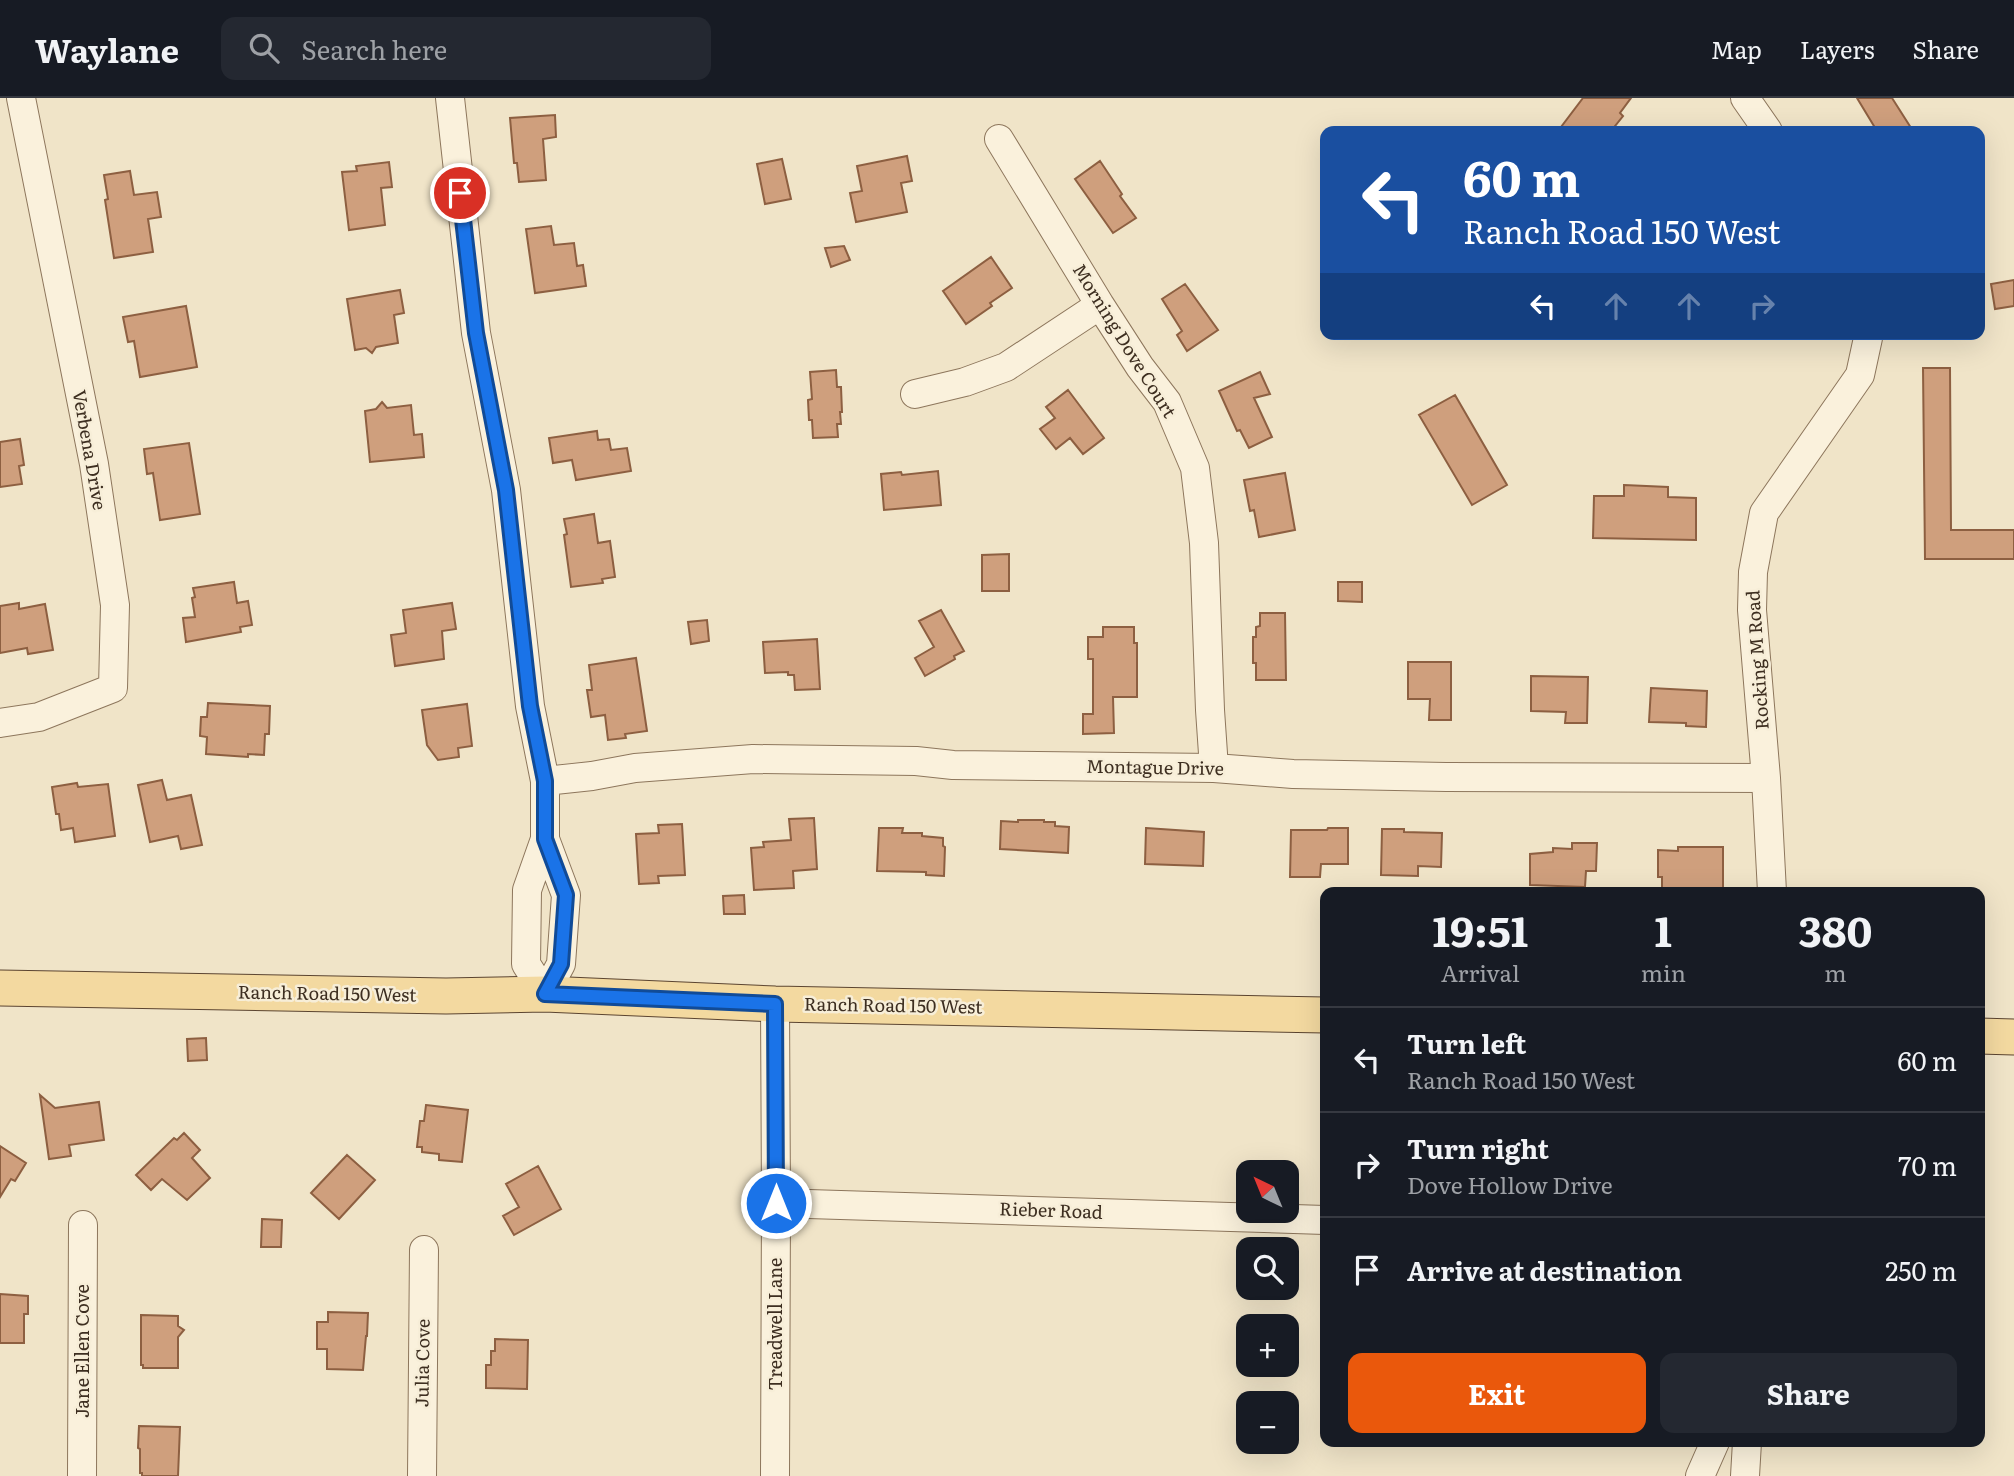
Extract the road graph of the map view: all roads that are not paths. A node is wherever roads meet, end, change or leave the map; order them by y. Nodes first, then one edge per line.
1 (21, 98) edge
2 (450, 98) edge
3 (1745, 98) edge
4 (1765, 126) edge
5 (999, 139) dead end
6 (1100, 305) junction
7 (1868, 340) edge
8 (915, 394) dead end
9 (0, 723) edge
10 (1214, 768) junction
11 (1766, 778) junction
12 (545, 781) junction
13 (545, 839) junction
14 (1772, 887) edge
15 (0, 988) edge
16 (545, 994) junction
17 (775, 1004) junction
18 (1320, 1015) edge
19 (1985, 1036) edge
20 (2014, 1037) edge
21 (776, 1203) junction
22 (1320, 1220) edge
23 (83, 1225) dead end
24 (424, 1250) dead end
25 (1712, 1447) edge
26 (1747, 1447) edge
27 (82, 1476) edge
28 (422, 1476) edge
29 (775, 1476) edge
30 (1700, 1476) edge
31 (1745, 1476) edge

1 - 9 street, Verbena Drive
2 - 12 street
3 - 4 street
5 - 6 street, Morning Dove Court
6 - 8 street
6 - 10 street, Morning Dove Court
7 - 11 street, Rocking M Road
10 - 11 street, Montague Drive
10 - 12 street, Montague Drive
11 - 14 street, Rocking M Road
12 - 13 street
13 - 16 street
13 - 16 street
15 - 16 main road, Ranch Road 150 West
16 - 17 main road, Ranch Road 150 West
17 - 18 main road, Ranch Road 150 West
17 - 21 street, Treadwell Lane
19 - 20 main road
21 - 22 street, Rieber Road
21 - 29 street, Treadwell Lane
23 - 27 street, Jane Ellen Cove
24 - 28 street, Julia Cove
25 - 30 street
26 - 31 street

